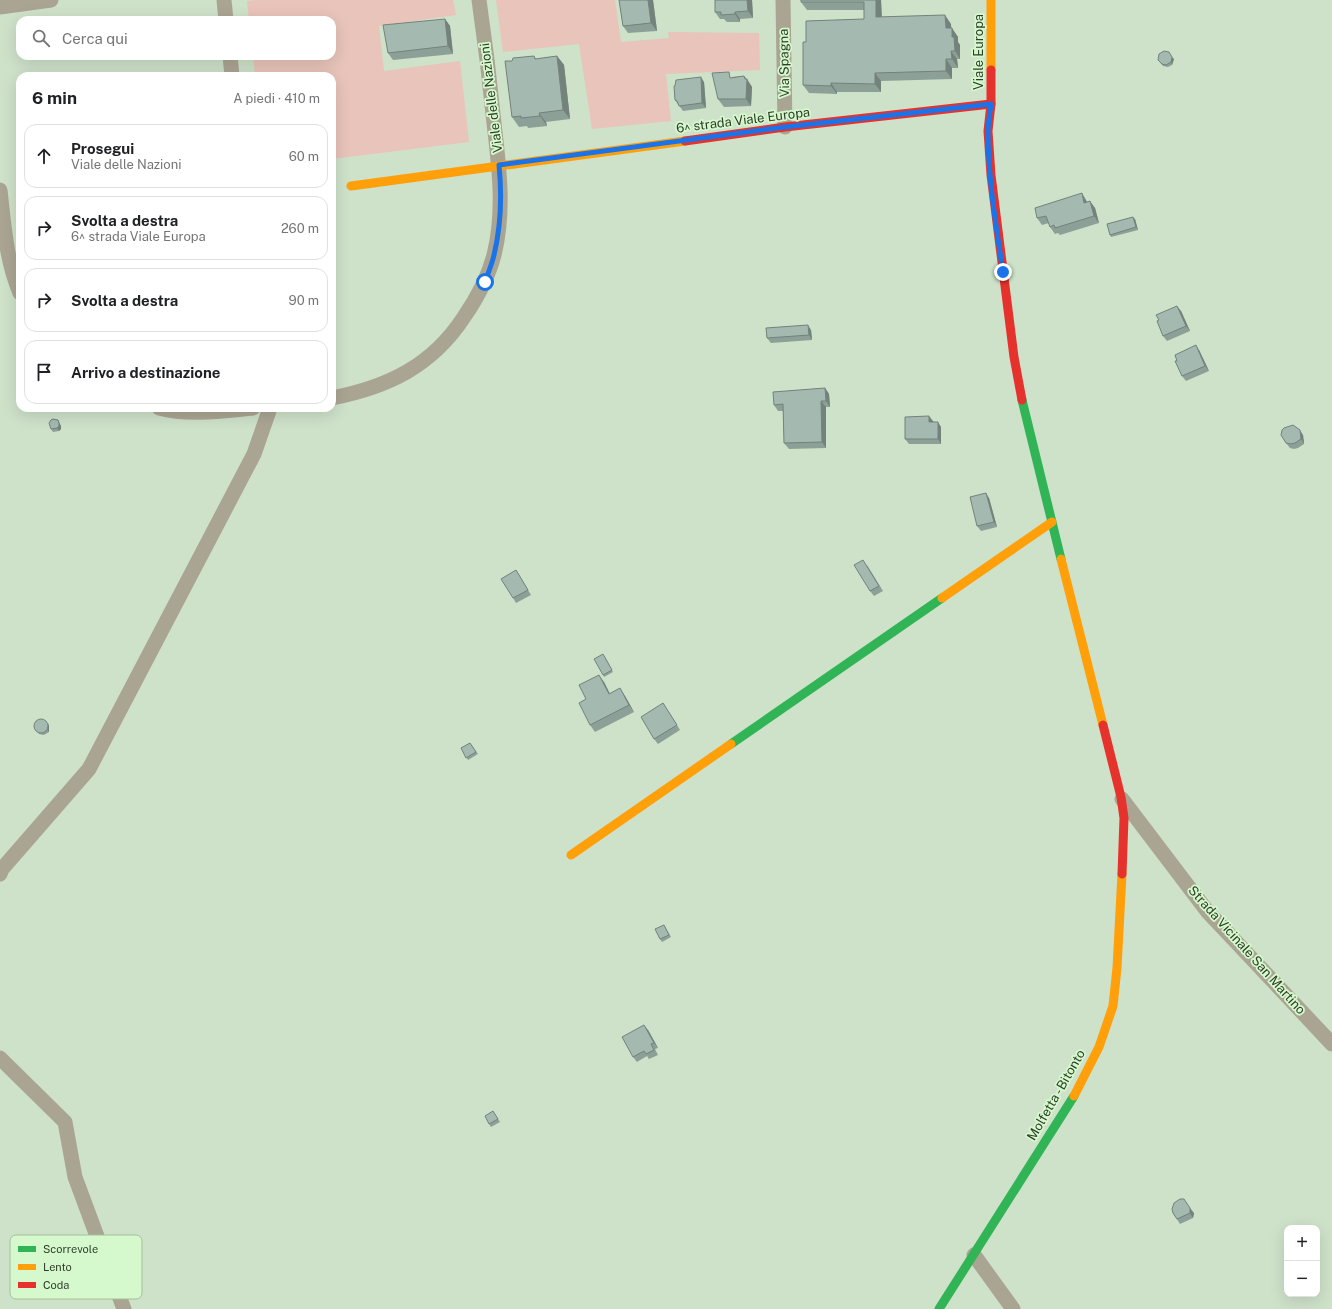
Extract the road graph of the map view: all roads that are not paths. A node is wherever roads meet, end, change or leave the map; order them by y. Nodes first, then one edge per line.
1 (52, 0) edge
2 (224, 0) edge
3 (479, 0) edge
4 (783, 0) edge
5 (991, 0) edge
6 (0, 7) edge
7 (226, 16) edge
8 (230, 60) edge
9 (232, 72) edge
10 (991, 104) junction
11 (785, 127) junction
12 (499, 165) junction
13 (351, 186) dead end
14 (0, 190) edge
15 (16, 283) edge
16 (336, 397) edge
17 (191, 412) edge
18 (210, 412) edge
19 (269, 412) edge
20 (1052, 522) junction
21 (1121, 797) junction
22 (571, 855) dead end
23 (0, 874) edge
24 (1332, 1044) edge
25 (0, 1058) edge
26 (97, 1235) edge
27 (974, 1255) junction
28 (120, 1299) edge
29 (124, 1309) edge
30 (939, 1309) edge
31 (1013, 1309) edge

1 - 6 street
2 - 7 street
3 - 12 street, Viale delle Nazioni
4 - 11 street, Via Spagna
5 - 10 street, Viale Europa
8 - 9 street
10 - 11 street, 6^ strada Viale Europa
10 - 20 street, Viale Europa
11 - 12 street, 6^ strada Viale Europa
12 - 13 street, 6^ strada Viale Europa
12 - 16 street, Viale delle Nazioni
14 - 15 street
17 - 18 street
19 - 23 street
20 - 21 street, Molfetta - Bitonto
20 - 22 street
21 - 24 street, Strada Vicinale San Martino
21 - 27 street, Molfetta - Bitonto
25 - 26 street
27 - 30 street, Molfetta - Bitonto
27 - 31 street
28 - 29 street

